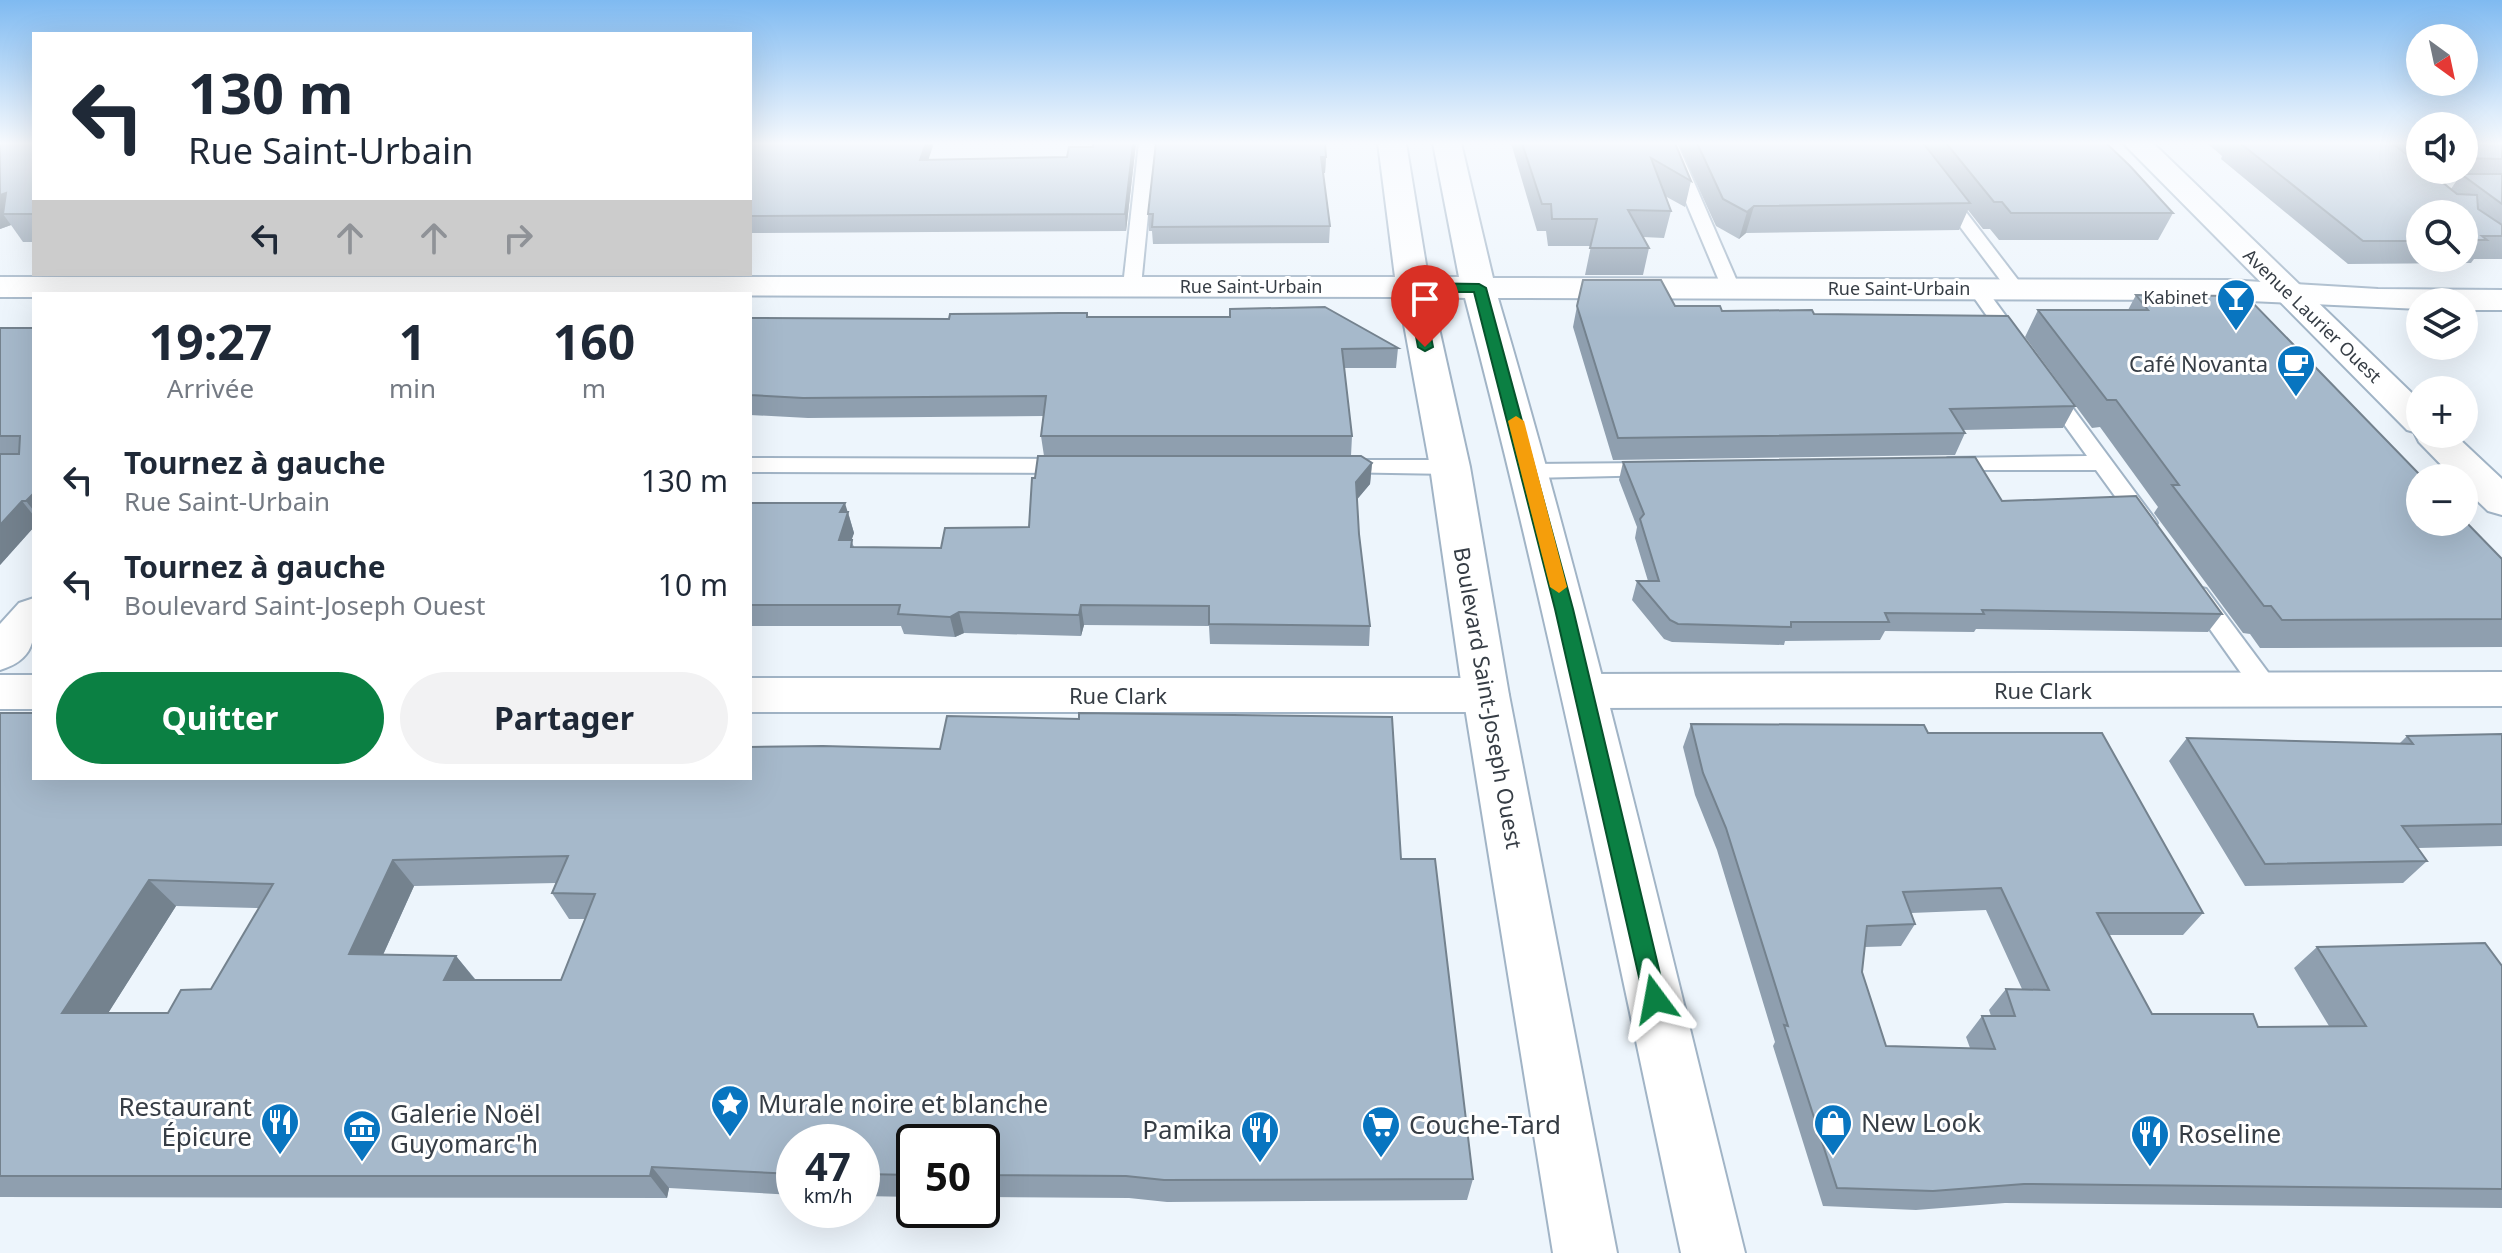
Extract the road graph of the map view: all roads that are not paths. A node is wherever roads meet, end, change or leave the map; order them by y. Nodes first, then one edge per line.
1 (1141, 201) edge
2 (1401, 201) edge
3 (1459, 201) edge
4 (1694, 201) edge
5 (1949, 201) edge
6 (2195, 201) edge
7 (592, 280) edge
8 (60, 281) edge
9 (320, 285) edge
10 (1132, 286) junction
11 (0, 287) edge
12 (1414, 288) junction
13 (1479, 288) junction
14 (1731, 288) junction
15 (1977, 289) junction
16 (2016, 289) junction
17 (2288, 294) junction
18 (2502, 300) edge
19 (2406, 408) edge
20 (2446, 448) edge
21 (2102, 463) junction
22 (752, 465) edge
23 (1094, 466) edge
24 (1930, 466) edge
25 (1312, 467) edge
26 (1450, 467) junction
27 (1679, 469) edge
28 (1530, 471) junction
29 (2502, 502) edge
30 (2157, 538) edge
31 (2184, 576) edge
32 (32, 616) edge
33 (0, 654) edge
34 (2502, 689) edge
35 (2267, 690) junction
36 (1584, 691) junction
37 (0, 692) edge
38 (32, 692) edge
39 (752, 695) edge
40 (1486, 695) junction
41 (1585, 1253) edge
42 (1713, 1253) edge

1 - 10 lane
2 - 12 main road, Boulevard Saint-Joseph Ouest
3 - 13 main road
4 - 14 lane
5 - 16 lane
6 - 17 main road, Avenue Laurier Ouest
7 - 9 main road, Rue Saint-Urbain
7 - 10 main road, Rue Saint-Urbain
8 - 9 main road, Rue Saint-Urbain
8 - 11 main road, Rue Saint-Urbain
10 - 12 main road, Rue Saint-Urbain
12 - 13 main road, Rue Saint-Urbain
12 - 26 main road, Boulevard Saint-Joseph Ouest
13 - 14 main road, Rue Saint-Urbain
13 - 28 main road
14 - 15 main road, Rue Saint-Urbain
15 - 16 main road, Rue Saint-Urbain
15 - 21 lane
16 - 17 main road, Rue Saint-Urbain
17 - 18 main road, Rue Saint-Urbain
17 - 19 main road, Avenue Laurier Ouest
20 - 29 main road
21 - 24 lane
21 - 30 lane
22 - 23 lane
25 - 26 lane
26 - 40 main road, Boulevard Saint-Joseph Ouest
27 - 28 lane
28 - 36 main road
31 - 35 lane
32 - 33 main road
34 - 35 main road, Rue Clark
35 - 36 main road, Rue Clark
36 - 42 main road
37 - 38 main road
39 - 40 main road, Rue Clark
40 - 41 main road, Boulevard Saint-Joseph Ouest

